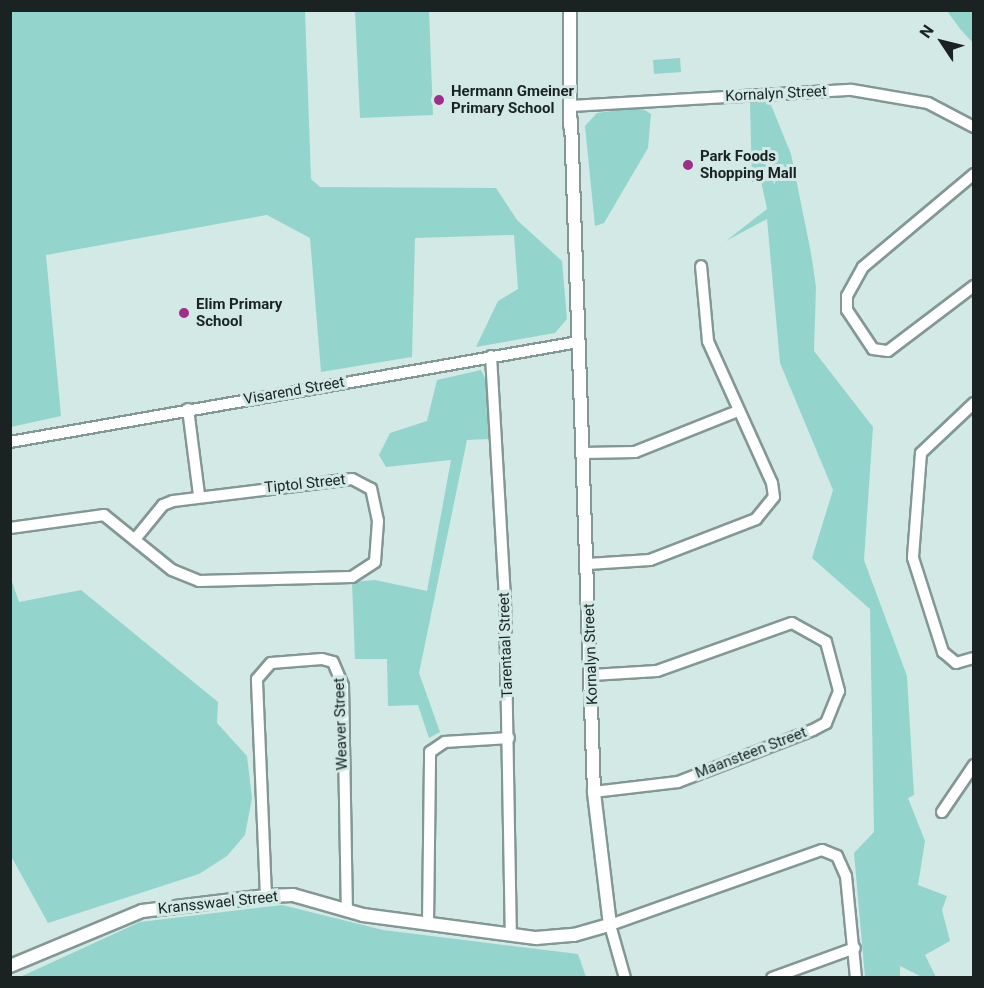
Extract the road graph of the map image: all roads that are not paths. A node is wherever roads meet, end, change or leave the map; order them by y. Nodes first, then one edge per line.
1 (570, 10) edge
2 (571, 106) junction
3 (974, 127) edge
4 (974, 174) edge
5 (701, 266) dead end
6 (974, 286) edge
7 (578, 342) junction
8 (490, 356) junction
9 (972, 406) edge
10 (188, 409) junction
11 (738, 411) junction
12 (10, 442) edge
13 (584, 453) junction
14 (199, 495) junction
15 (10, 528) edge
16 (136, 538) junction
17 (588, 564) junction
18 (974, 658) edge
19 (592, 675) junction
20 (509, 738) junction
21 (974, 765) edge
22 (594, 792) junction
23 (942, 812) dead end
24 (266, 896) junction
25 (347, 911) junction
26 (428, 924) junction
27 (610, 925) junction
28 (511, 934) junction
29 (855, 948) junction
30 (10, 966) edge
31 (625, 978) edge
32 (772, 978) edge
33 (856, 978) edge

1 - 2 street, Kornalyn Street
2 - 3 street, Kornalyn Street
2 - 7 street, Kornalyn Street
4 - 6 street
5 - 11 street
7 - 8 street, Visarend Street
7 - 13 street, Kornalyn Street
8 - 10 street, Visarend Street
8 - 20 street, Tarentaal Street
9 - 18 street
10 - 12 street, Visarend Street
10 - 14 street
11 - 13 street
11 - 17 street
13 - 17 street, Kornalyn Street
14 - 16 street, Tiptol Street
14 - 16 street, Tiptol Street
15 - 16 street, Tiptol Street
17 - 19 street, Kornalyn Street
19 - 22 street, Kornalyn Street
19 - 22 street, Maansteen Street
20 - 26 street
20 - 28 street, Tarentaal Street
21 - 23 street
22 - 27 street, Kornalyn Street
24 - 25 street, Kransswael Street
24 - 25 street, Weaver Street
24 - 30 street, Kransswael Street
25 - 26 street, Kransswael Street
26 - 28 street, Kransswael Street
27 - 28 street, Kransswael Street
27 - 29 street
27 - 31 street, Kornalyn Street
29 - 32 street
29 - 33 street

